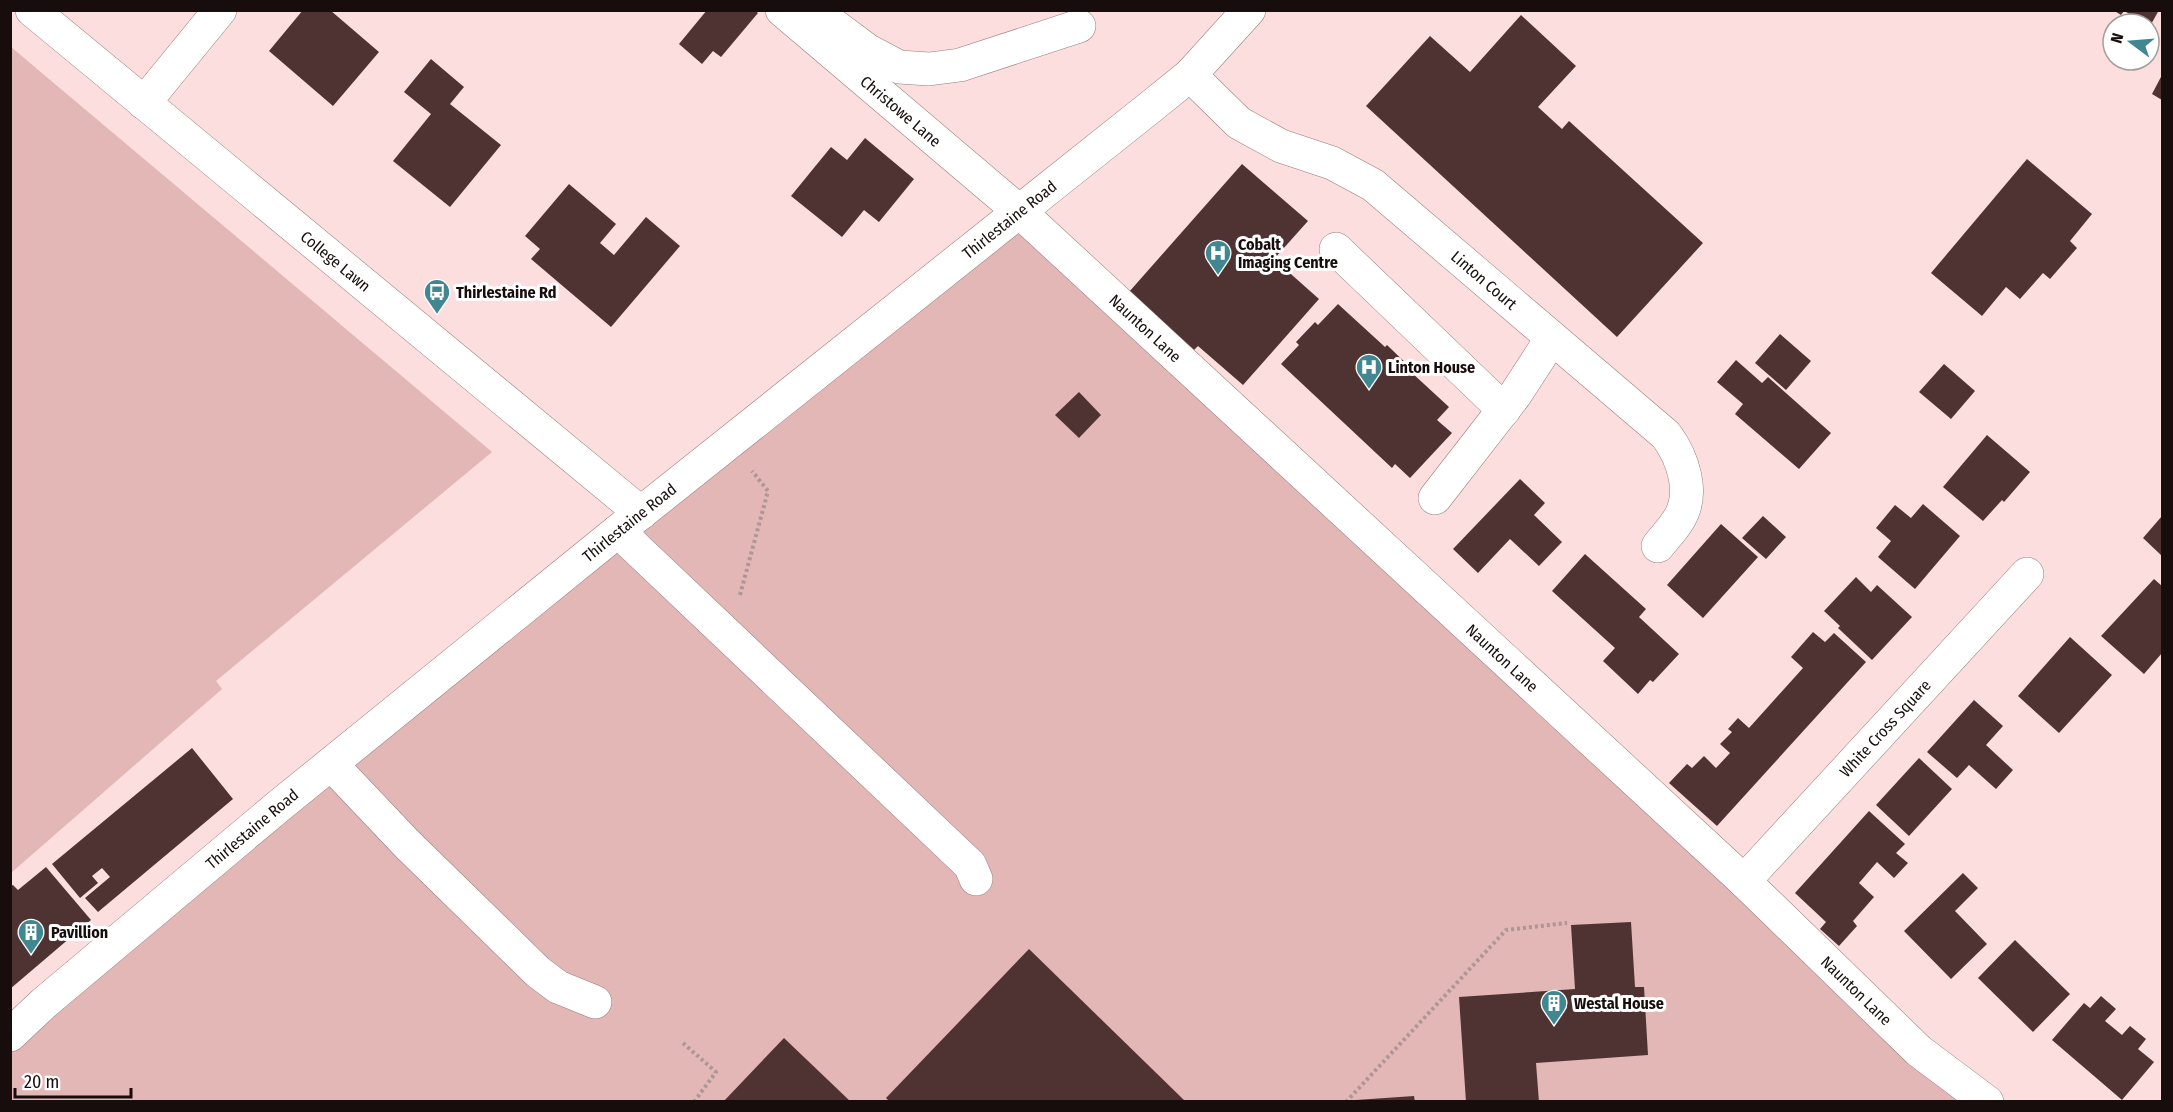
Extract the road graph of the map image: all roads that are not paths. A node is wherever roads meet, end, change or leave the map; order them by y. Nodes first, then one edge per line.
1 (32, 10) edge
2 (220, 10) edge
3 (782, 10) edge
4 (813, 10) edge
5 (1249, 10) edge
6 (1079, 26) dead end
7 (1190, 75) junction
8 (144, 103) junction
9 (1020, 212) junction
10 (1336, 249) dead end
11 (1552, 338) junction
12 (1504, 410) junction
13 (1435, 498) dead end
14 (629, 522) junction
15 (1658, 546) dead end
16 (2027, 574) dead end
17 (331, 764) junction
18 (976, 879) dead end
19 (1744, 881) junction
20 (595, 1002) dead end
21 (10, 1035) edge
22 (1987, 1101) edge

1 - 8 main road, College Lawn
2 - 8 main road
3 - 9 main road, Christowe Lane
4 - 6 main road
5 - 7 main road, Thirlestaine Road
7 - 9 main road, Thirlestaine Road
7 - 11 main road, Linton Court
8 - 14 main road, College Lawn
9 - 14 main road, Thirlestaine Road
9 - 19 main road, Naunton Lane
10 - 12 main road
11 - 12 main road
11 - 15 main road, Linton Court
12 - 13 main road
14 - 17 main road, Thirlestaine Road
14 - 18 main road, College Lawn
16 - 19 main road, White Cross Square
17 - 20 main road
17 - 21 main road, Thirlestaine Road
19 - 22 main road, Naunton Lane

